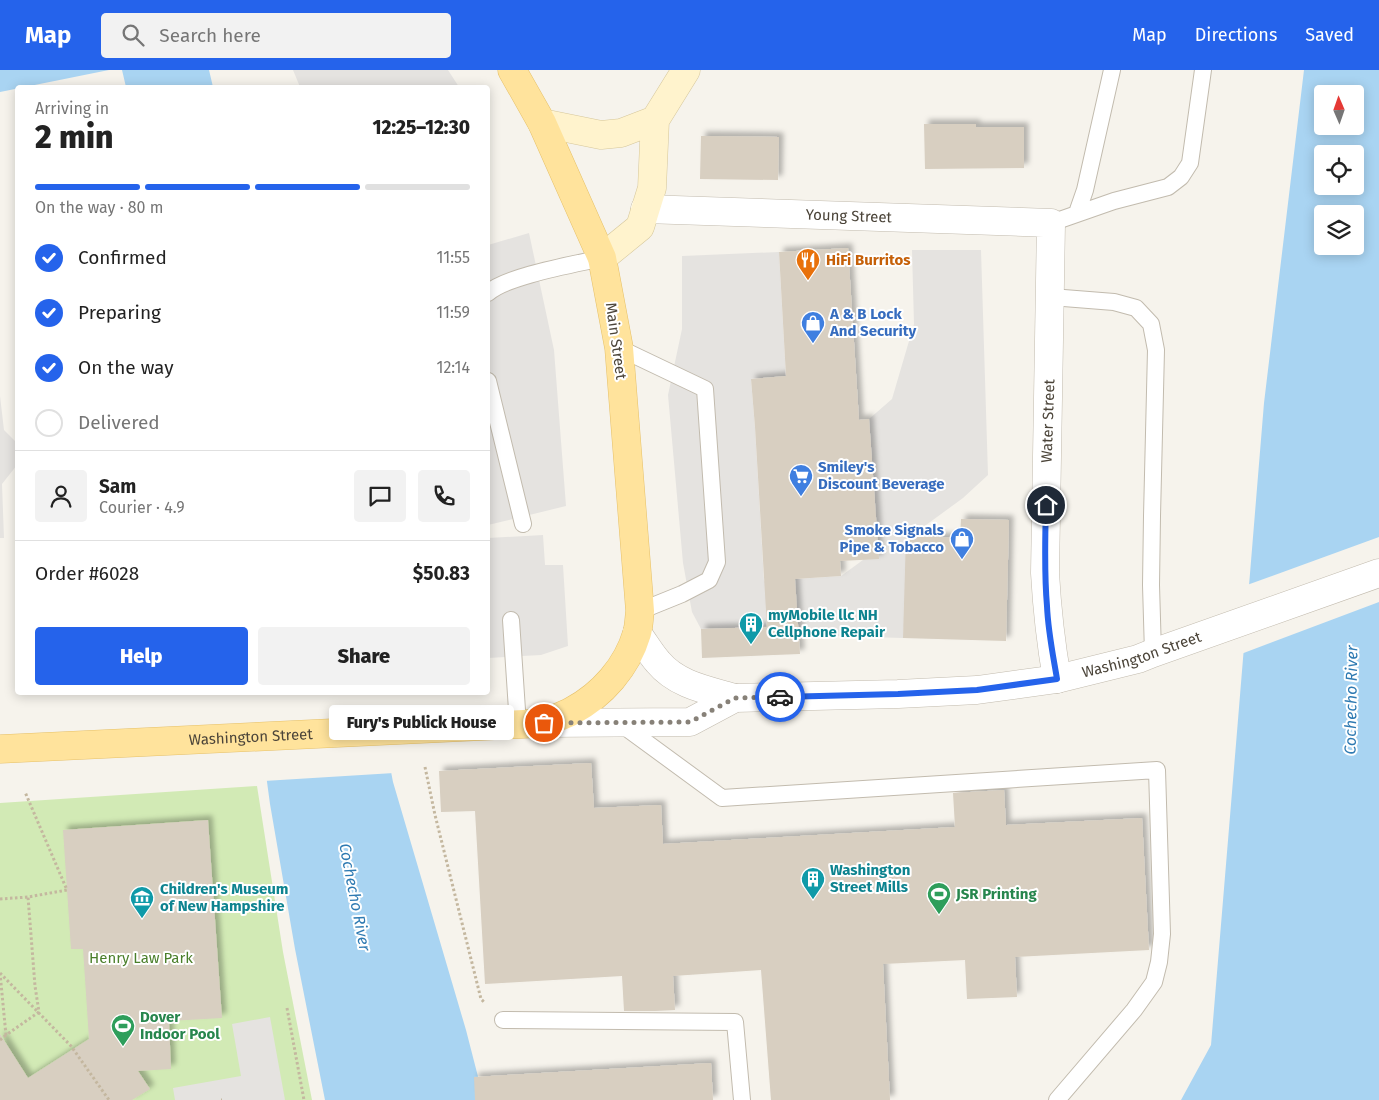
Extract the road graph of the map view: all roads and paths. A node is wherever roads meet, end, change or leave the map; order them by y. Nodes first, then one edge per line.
1 (512, 70) edge
2 (686, 70) edge
3 (1112, 70) edge
4 (1203, 70) edge
5 (656, 120) junction
6 (542, 123) junction
7 (645, 210) junction
8 (1077, 213) junction
9 (1051, 223) junction
10 (602, 258) junction
11 (490, 291) edge
12 (1051, 297) junction
13 (619, 348) junction
14 (490, 389) edge
15 (523, 524) dead end
16 (1379, 573) edge
17 (511, 620) dead end
18 (638, 622) junction
19 (1153, 653) junction
20 (1057, 679) junction
21 (735, 698) junction
22 (620, 722) junction
23 (530, 724) junction
24 (0, 749) edge
25 (425, 767) dead end
26 (25, 792) dead end
27 (28, 897) junction
28 (0, 899) edge
29 (0, 972) edge
30 (287, 1008) dead end
31 (39, 1012) junction
32 (503, 1020) joint
33 (6, 1035) junction
34 (0, 1040) edge
35 (109, 1100) edge
36 (304, 1100) edge
37 (742, 1100) edge
38 (1057, 1100) edge

1 - 6 main road, Main Street
2 - 5 main road
3 - 8 lane
4 - 8 lane
5 - 6 main road
5 - 7 main road
6 - 10 main road, Main Street
7 - 9 street, Young Street
7 - 10 main road
8 - 9 lane
9 - 12 street, Water Street
10 - 11 lane
10 - 13 main road, Main Street
12 - 19 lane
12 - 20 street, Water Street
13 - 18 main road, Main Street
13 - 18 lane
14 - 15 lane
16 - 19 street, Washington Street
17 - 23 lane
18 - 21 street
18 - 23 main road, Main Street
19 - 20 street, Washington Street
20 - 21 street, Washington Street
21 - 22 street, Washington Street
22 - 23 street, Washington Street
22 - 38 lane
23 - 24 main road, Washington Street
25 - 32 path
26 - 27 path
27 - 28 path
27 - 31 path
29 - 31 path
29 - 33 path
30 - 36 path
31 - 33 path
31 - 35 path
32 - 37 lane
33 - 34 path

